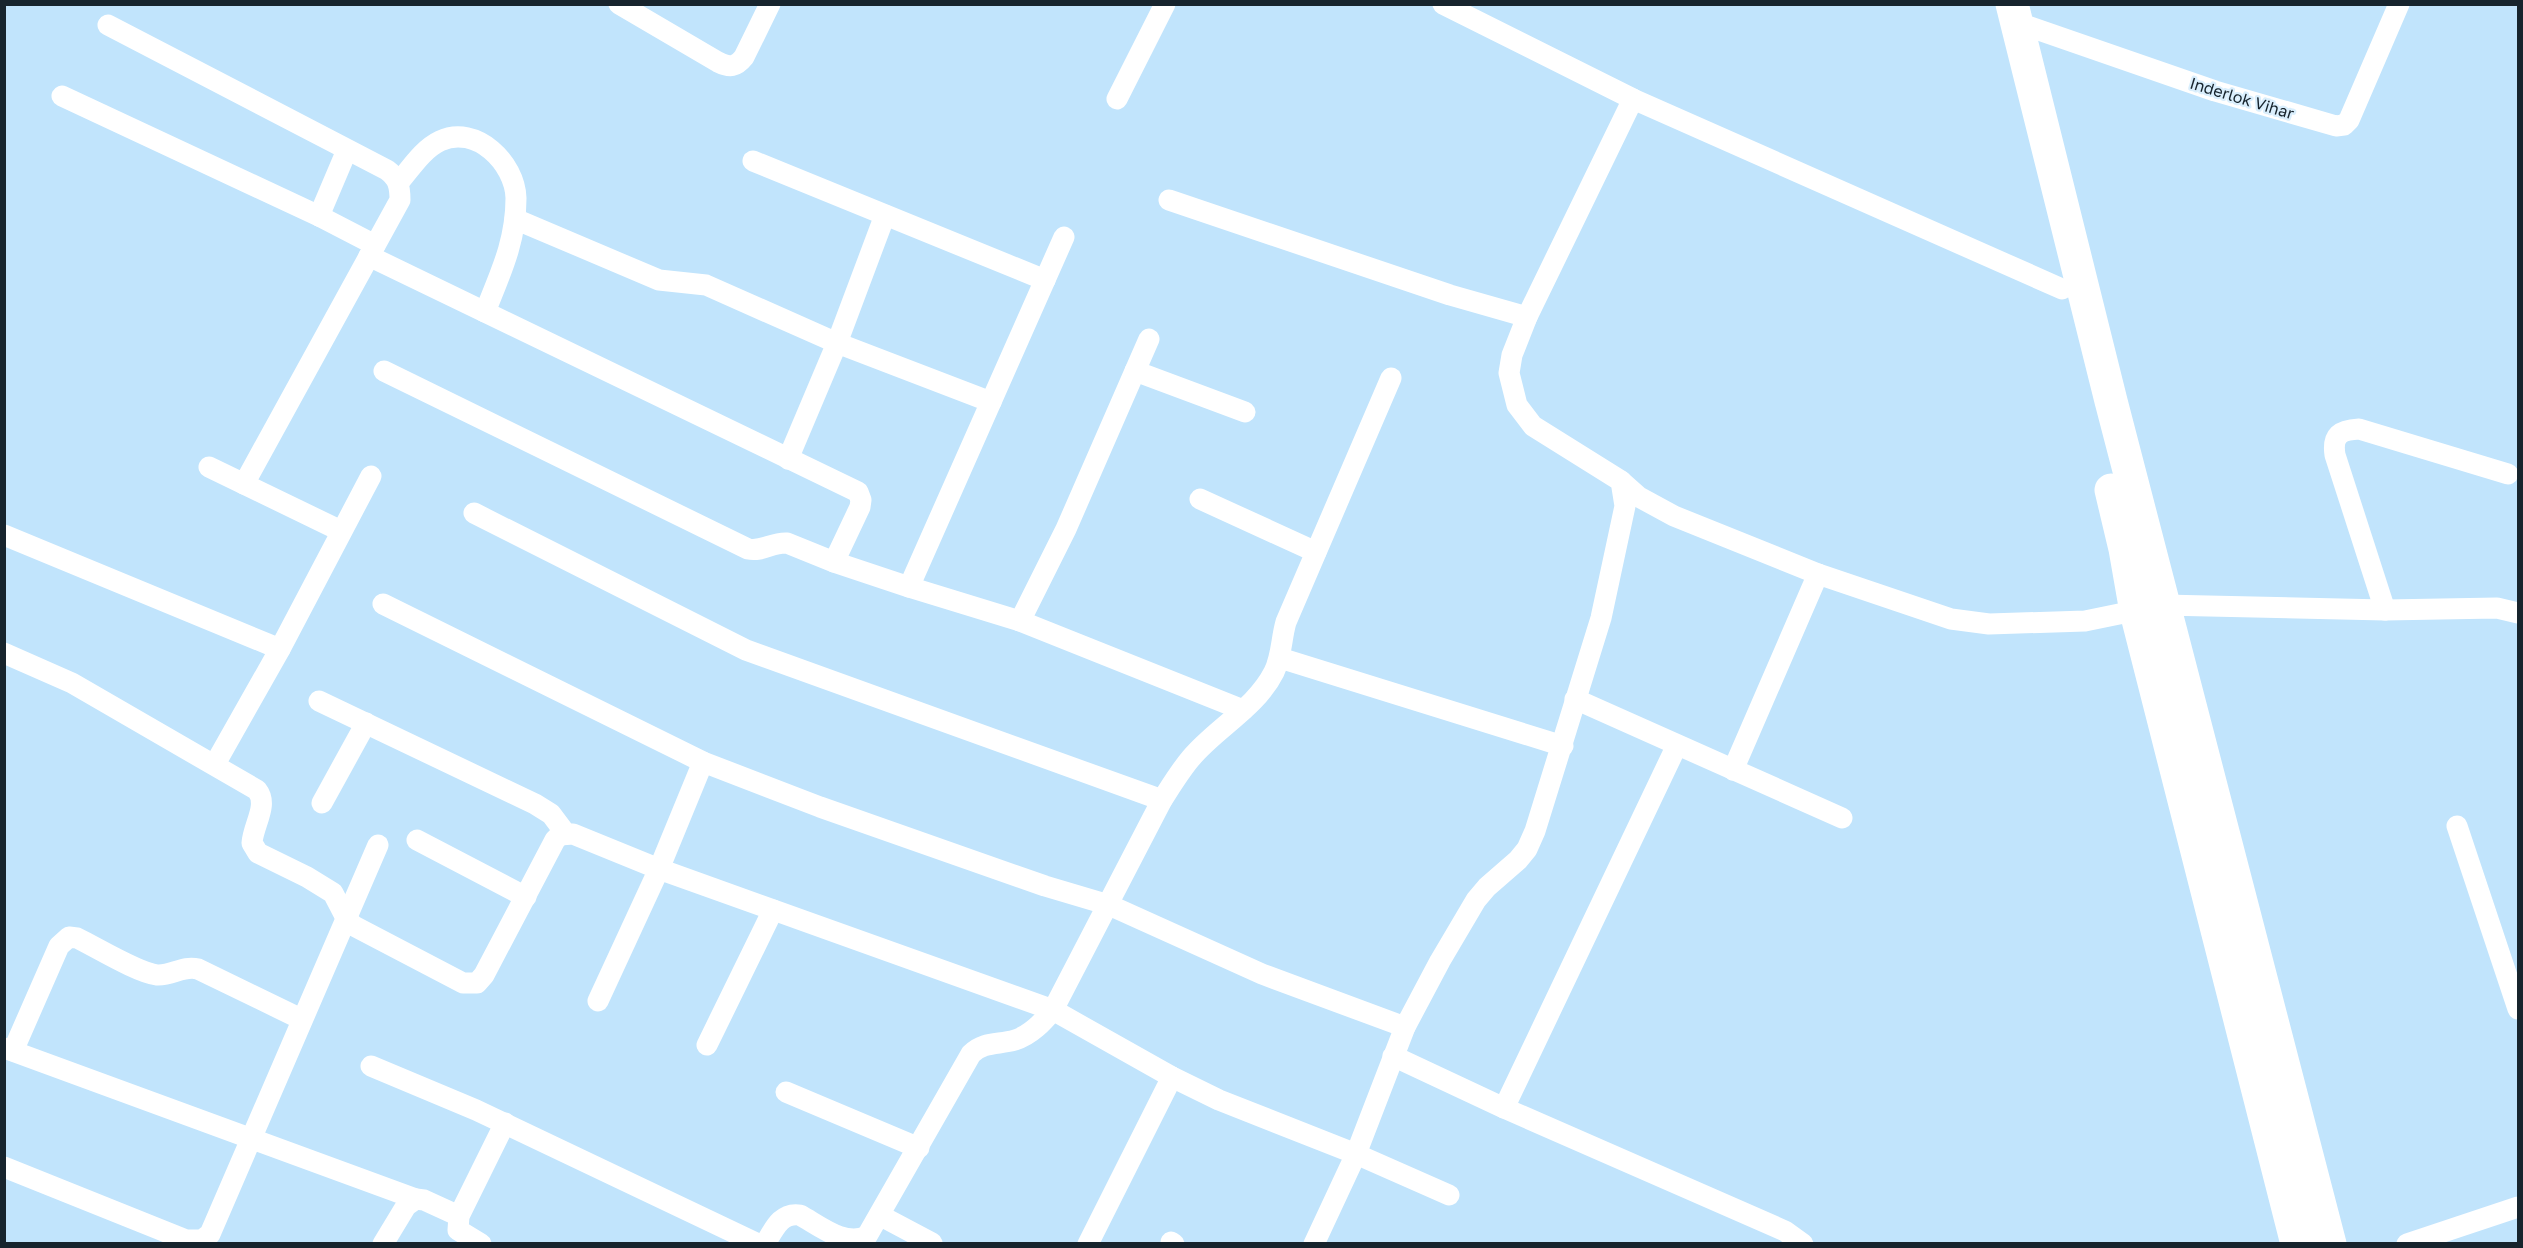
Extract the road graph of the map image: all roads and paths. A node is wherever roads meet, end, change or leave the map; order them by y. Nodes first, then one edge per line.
1 (770, 4) edge
2 (1165, 4) edge
3 (1443, 4) edge
4 (2400, 4) edge
5 (631, 7) edge
6 (2007, 10) edge
7 (108, 25) dead end
8 (62, 96) dead end
9 (1117, 99) dead end
10 (1633, 99) junction
11 (347, 150) junction
12 (753, 161) dead end
13 (399, 182) junction
14 (1168, 200) dead end
15 (885, 215) junction
16 (319, 216) junction
17 (515, 219) junction
18 (1064, 237) dead end
19 (372, 251) junction
20 (1045, 280) junction
21 (2062, 289) junction
22 (485, 312) junction
23 (1527, 318) junction
24 (1149, 339) dead end
25 (837, 343) junction
26 (384, 371) dead end
27 (1135, 371) junction
28 (1391, 378) dead end
29 (2096, 383) junction
30 (992, 402) junction
31 (1245, 412) dead end
32 (788, 459) junction
33 (209, 467) dead end
34 (2508, 474) dead end
35 (371, 476) dead end
36 (1621, 481) junction
37 (244, 484) junction
38 (1200, 499) dead end
39 (474, 513) dead end
40 (341, 531) junction
41 (4, 535) edge
42 (1316, 552) junction
43 (834, 562) junction
44 (1818, 574) junction
45 (909, 587) junction
46 (383, 604) dead end
47 (2150, 609) junction
48 (2385, 610) junction
49 (2518, 613) edge
50 (1020, 621) junction
51 (279, 649) junction
52 (4, 653) edge
53 (1280, 658) junction
54 (1575, 699) junction
55 (319, 701) dead end
56 (1243, 710) junction
57 (366, 723) junction
58 (1677, 745) junction
59 (1563, 746) junction
60 (703, 762) junction
61 (215, 764) junction
62 (1733, 770) junction
63 (1162, 800) junction
64 (322, 803) dead end
65 (1842, 818) dead end
66 (2457, 826) dead end
67 (567, 834) junction
68 (417, 840) dead end
69 (378, 846) dead end
70 (659, 869) junction
71 (526, 897) junction
72 (1109, 904) junction
73 (773, 910) junction
74 (347, 920) junction
75 (598, 1001) dead end
76 (1053, 1010) junction
77 (2518, 1010) edge
78 (301, 1019) junction
79 (1405, 1028) junction
80 (707, 1045) dead end
81 (9, 1050) edge
82 (1393, 1056) junction
83 (371, 1066) dead end
84 (1172, 1077) junction
85 (786, 1092) dead end
86 (1504, 1108) junction
87 (505, 1123) junction
88 (249, 1139) junction
89 (919, 1148) junction
90 (1356, 1154) junction
91 (4, 1167) edge
92 (1449, 1195) dead end
93 (416, 1199) junction
94 (2518, 1208) edge
95 (459, 1216) junction
96 (880, 1216) junction
97 (204, 1242) edge
98 (858, 1242) edge
99 (932, 1243) edge
100 (2409, 1243) edge
101 (383, 1244) edge
102 (481, 1244) edge
103 (758, 1244) edge
104 (765, 1244) edge
105 (1088, 1244) edge
106 (1314, 1244) edge
107 (1803, 1244) edge
108 (2297, 1244) edge
109 (2330, 1244) edge

1 - 5 street
2 - 9 street
3 - 10 street
4 - 6 street, Inderlok Vihar
6 - 21 highway
6 - 29 highway
7 - 11 street
8 - 16 street
10 - 21 street
10 - 23 street
11 - 13 street
11 - 16 street
12 - 15 street
13 - 17 street
13 - 19 street
14 - 23 street
15 - 20 street
15 - 25 street
16 - 19 street
17 - 22 street
17 - 25 street
18 - 20 street
19 - 22 street
19 - 37 street
20 - 30 street
21 - 29 highway
22 - 32 street
23 - 36 street
24 - 27 street
25 - 30 street
25 - 32 street
26 - 43 street
27 - 31 street
27 - 50 street
28 - 42 street
29 - 47 highway
30 - 45 street
32 - 43 street
33 - 37 street
34 - 48 street
35 - 40 street
36 - 44 street
36 - 54 street
37 - 40 street
38 - 42 street
39 - 63 street
40 - 51 street
41 - 51 street
42 - 53 street
43 - 45 street
44 - 47 street
44 - 62 street
45 - 50 street
46 - 60 street
47 - 48 street
47 - 108 highway
47 - 109 highway
48 - 49 street
50 - 56 street
51 - 61 street
52 - 61 street
53 - 56 street
53 - 59 street
54 - 58 street
54 - 59 street
55 - 57 street
56 - 63 street
57 - 64 street
57 - 67 street
58 - 62 street
58 - 86 street
59 - 79 street
60 - 70 street
60 - 72 street
61 - 74 street
62 - 65 street
63 - 72 street
66 - 77 street
67 - 70 street
67 - 71 street
68 - 71 street
69 - 74 street
70 - 73 street
70 - 75 street
71 - 74 street
72 - 76 street
72 - 79 street
73 - 76 street
73 - 80 street
74 - 78 street
76 - 84 street
76 - 89 street
78 - 81 street
78 - 88 street
79 - 82 street
81 - 88 street
82 - 86 street
82 - 90 street
83 - 87 street
84 - 90 street
84 - 105 street
85 - 89 street
86 - 107 street
87 - 95 street
87 - 103 street
88 - 93 street
88 - 97 street
89 - 96 street
90 - 92 street
90 - 106 street
91 - 97 street
93 - 95 street
93 - 101 street
94 - 100 street
95 - 102 street
96 - 98 street
96 - 99 street
98 - 104 street

